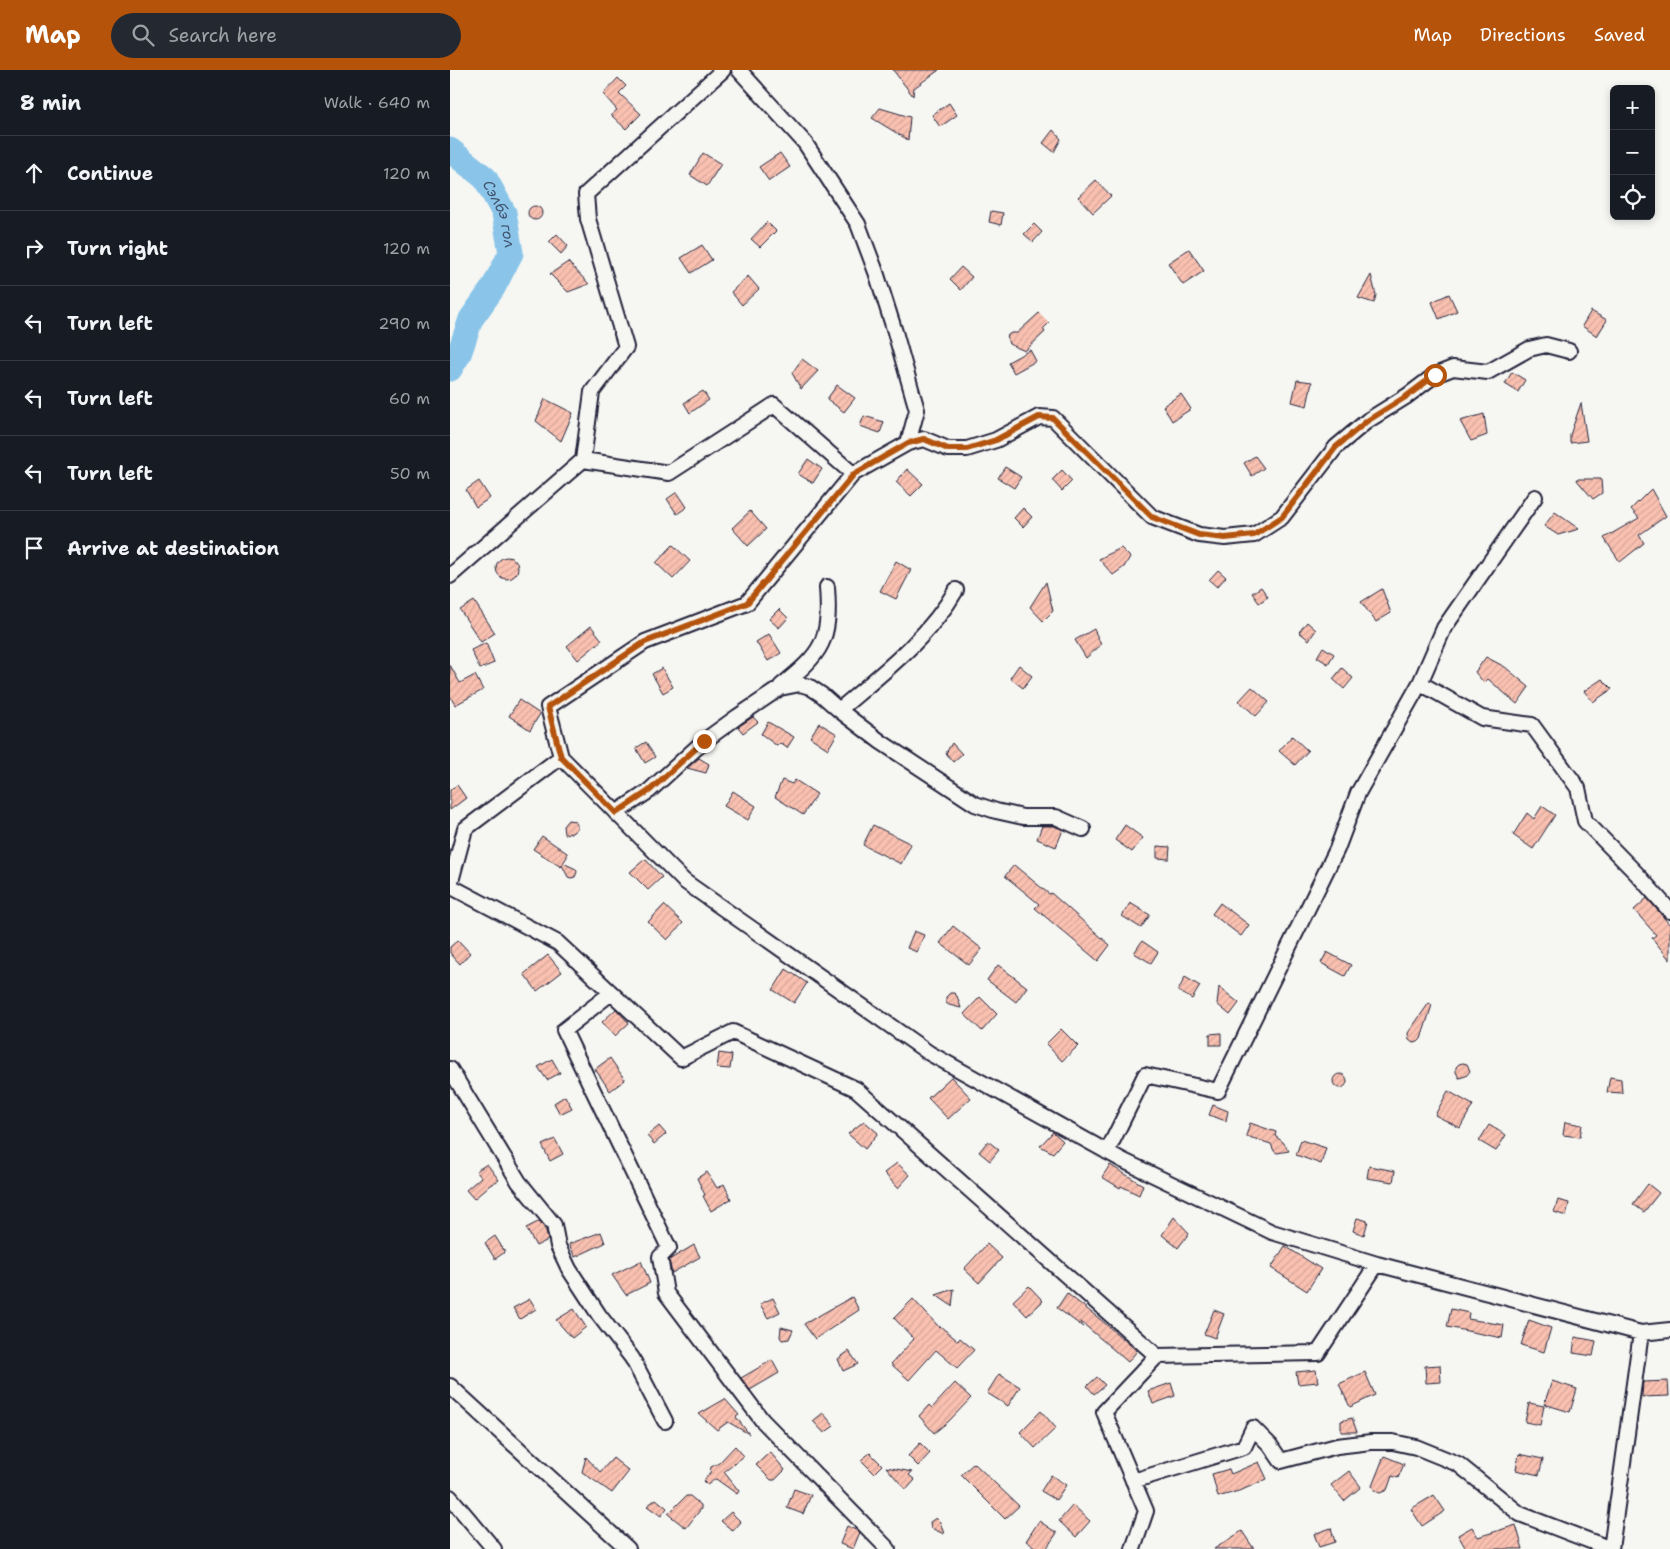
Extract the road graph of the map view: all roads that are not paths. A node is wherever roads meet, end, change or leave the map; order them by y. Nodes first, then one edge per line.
1 (723, 70) edge
2 (739, 70) edge
3 (1570, 351) dead end
4 (908, 443) junction
5 (583, 460) junction
6 (854, 474) junction
7 (1536, 498) dead end
8 (450, 576) edge
9 (827, 587) dead end
10 (956, 590) dead end
11 (1420, 683) junction
12 (780, 688) junction
13 (839, 710) junction
14 (561, 757) junction
15 (616, 813) junction
16 (1084, 828) dead end
17 (450, 886) edge
18 (1670, 911) edge
19 (611, 993) junction
20 (450, 1069) edge
21 (1108, 1152) junction
22 (1377, 1264) junction
23 (1670, 1330) edge
24 (1641, 1333) junction
25 (1157, 1356) junction
26 (450, 1386) edge
27 (665, 1421) dead end
28 (1133, 1481) junction
29 (450, 1497) edge
30 (494, 1549) edge
31 (628, 1549) edge
32 (888, 1549) edge
33 (1133, 1549) edge
34 (1611, 1549) edge

1 - 5 street
2 - 4 street
3 - 4 street
4 - 6 street
5 - 6 street
5 - 8 street
6 - 14 street
7 - 11 street
9 - 12 street
10 - 13 street
11 - 18 street
11 - 21 street
12 - 13 street
12 - 15 street
13 - 16 street
14 - 15 street
14 - 17 street
15 - 21 street
17 - 19 street
19 - 25 street
19 - 32 street
20 - 27 street
21 - 22 street
22 - 24 street
22 - 25 street
23 - 24 street
24 - 34 street
25 - 28 street
26 - 31 street
28 - 33 street
28 - 34 street
29 - 30 street

